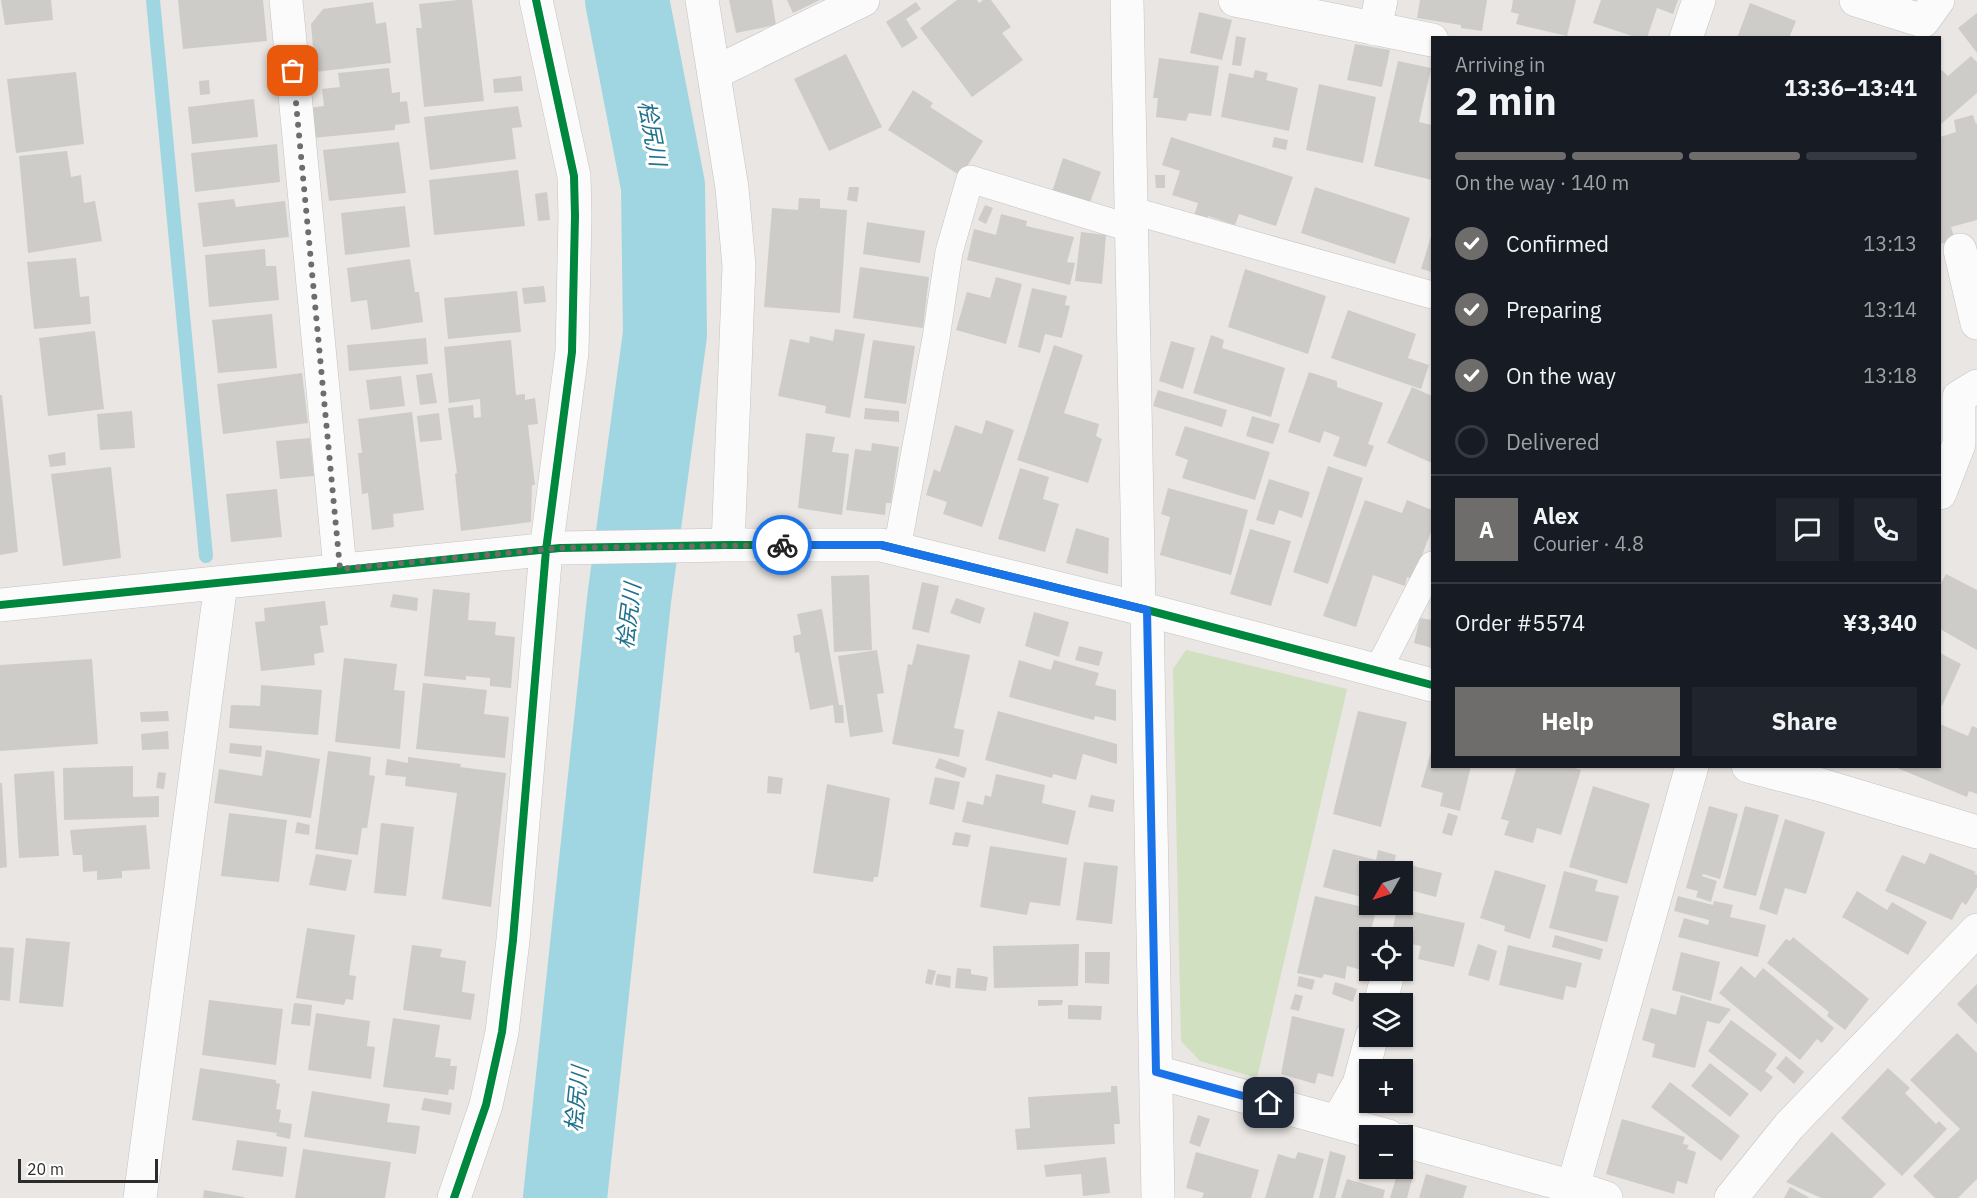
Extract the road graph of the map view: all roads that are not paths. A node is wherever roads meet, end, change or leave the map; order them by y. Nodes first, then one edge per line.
1 (286, 0) edge
2 (536, 0) edge
3 (702, 0) edge
4 (863, 0) edge
5 (1127, 0) edge
6 (1235, 0) edge
7 (1698, 0) edge
8 (1856, 0) edge
9 (1938, 0) edge
10 (1378, 14) edge
11 (1687, 36) edge
12 (1431, 40) edge
13 (714, 73) junction
14 (1130, 219) junction
15 (1960, 250) dead end
16 (1431, 295) edge
17 (1977, 323) edge
18 (1959, 393) edge
19 (1968, 449) edge
20 (1941, 491) edge
21 (719, 545) junction
22 (553, 549) junction
23 (897, 549) junction
24 (1431, 567) edge
25 (340, 569) junction
26 (221, 583) junction
27 (0, 604) edge
28 (1143, 609) junction
29 (1378, 670) junction
30 (1431, 684) edge
31 (1691, 768) edge
32 (1763, 768) edge
33 (1825, 776) edge
34 (1977, 832) edge
35 (1977, 930) edge
36 (1368, 1047) edge
37 (1156, 1072) junction
38 (1337, 1122) junction
39 (1359, 1128) edge
40 (1413, 1143) edge
41 (1573, 1187) junction
42 (140, 1198) edge
43 (454, 1198) edge
44 (1158, 1198) edge
45 (1606, 1198) edge
46 (1731, 1198) edge

1 - 25 street
2 - 22 street
3 - 13 street
4 - 13 street
5 - 14 street
6 - 10 street
7 - 11 street
8 - 9 street
10 - 12 street
13 - 21 street
14 - 16 lane
14 - 23 lane
14 - 28 street
15 - 17 street
18 - 19 street
19 - 20 street
21 - 22 street
21 - 23 street
22 - 25 street
22 - 43 street
23 - 28 street
24 - 29 lane
25 - 26 street
26 - 27 street
26 - 42 street
28 - 29 street
28 - 37 street
29 - 30 street
31 - 41 street
32 - 33 street
33 - 34 street
35 - 46 street
36 - 38 street
37 - 38 street
37 - 44 street
38 - 39 street
40 - 41 street
41 - 45 street

